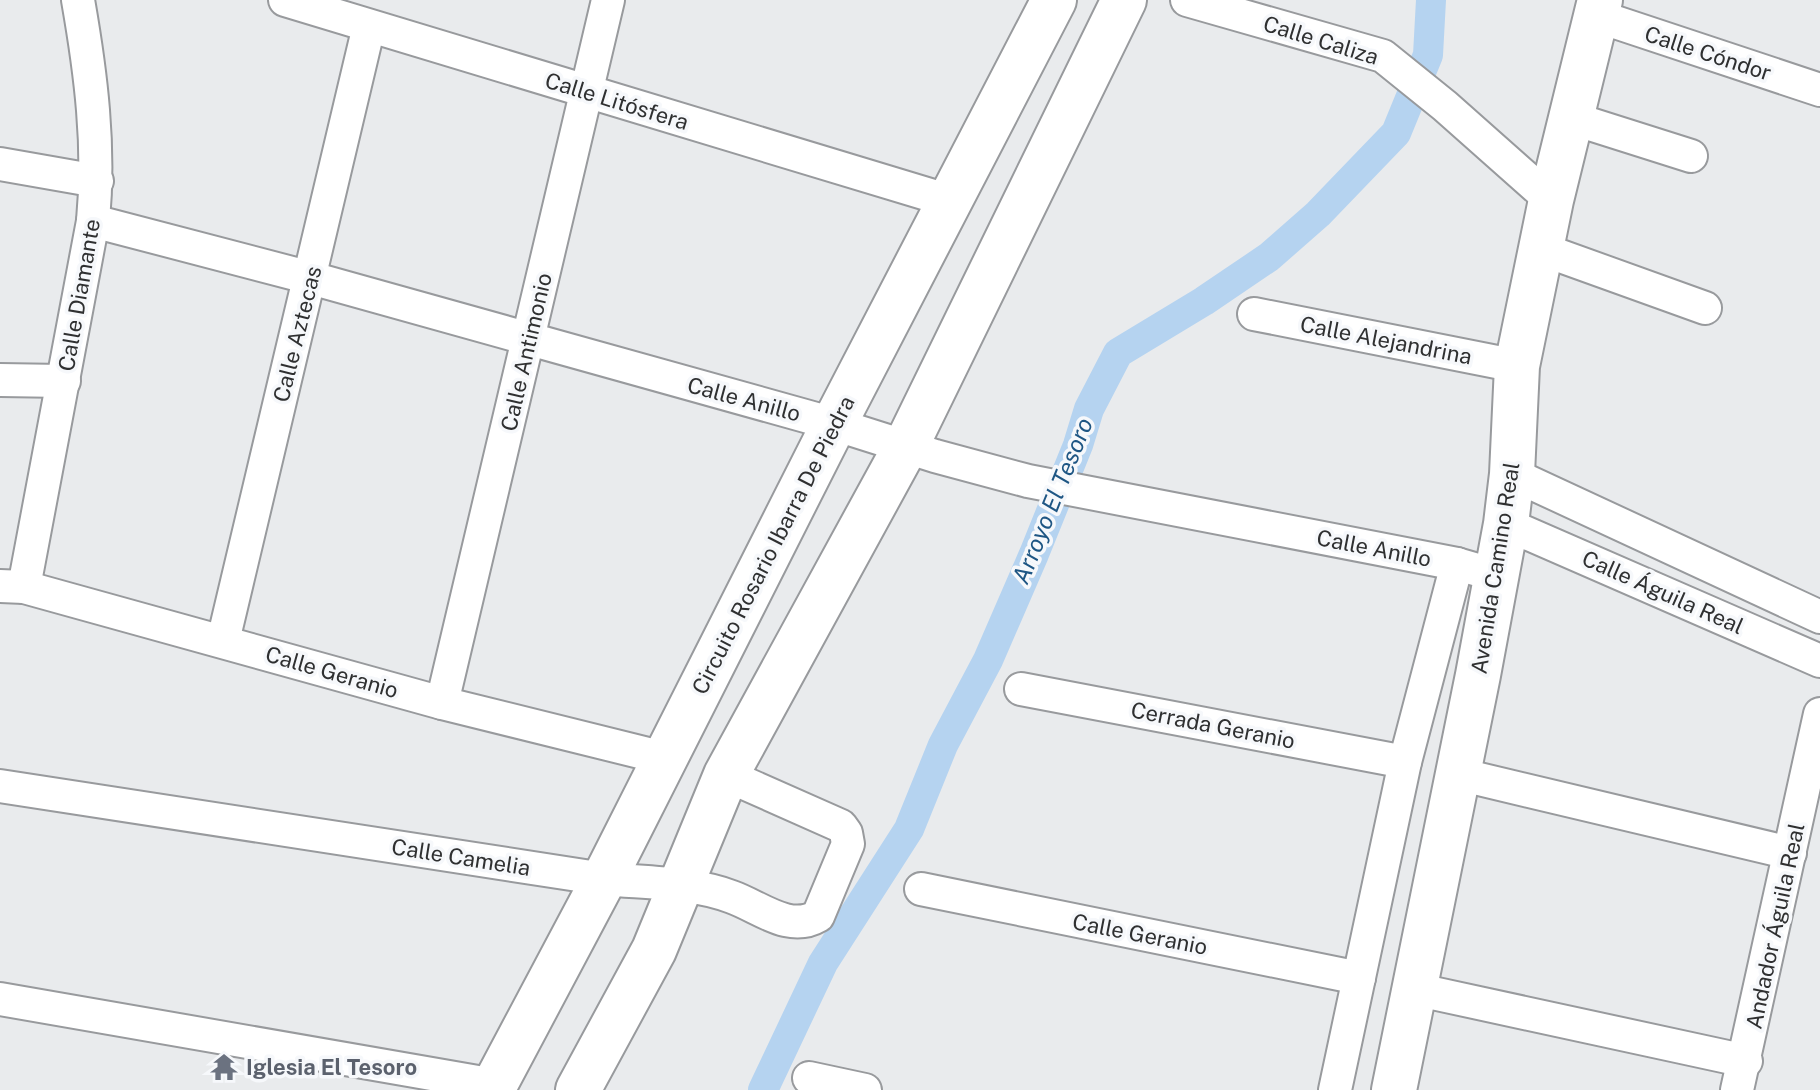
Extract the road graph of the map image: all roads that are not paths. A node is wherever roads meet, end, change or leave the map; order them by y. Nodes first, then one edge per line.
1 (78, 0) edge
2 (285, 0) edge
3 (608, 0) edge
4 (1054, 0) edge
5 (1124, 0) edge
6 (1187, 0) edge
7 (1598, 8) edge
8 (369, 26) junction
9 (1820, 90) edge
10 (586, 92) junction
11 (1571, 118) junction
12 (1691, 156) dead end
13 (0, 164) edge
14 (97, 181) junction
15 (1551, 200) junction
16 (950, 201) junction
17 (93, 221) junction
18 (1541, 249) junction
19 (311, 278) junction
20 (1705, 308) dead end
21 (1254, 314) dead end
22 (529, 340) junction
23 (1517, 366) junction
24 (0, 380) edge
25 (64, 381) junction
26 (834, 424) junction
27 (906, 446) junction
28 (1512, 474) junction
29 (1506, 524) junction
30 (1476, 570) junction
31 (12, 586) edge
32 (1820, 617) edge
33 (223, 641) junction
34 (1820, 661) edge
35 (1021, 689) dead end
36 (442, 703) junction
37 (1820, 714) edge
38 (664, 758) junction
39 (1405, 762) junction
40 (1458, 774) junction
41 (726, 775) junction
42 (0, 786) edge
43 (1790, 853) junction
44 (604, 879) junction
45 (680, 886) junction
46 (921, 889) dead end
47 (1359, 978) junction
48 (1414, 989) junction
49 (0, 999) edge
50 (1741, 1076) edge
51 (809, 1078) dead end
52 (494, 1087) edge
53 (578, 1090) edge
54 (865, 1090) edge
55 (1335, 1090) edge
56 (1394, 1090) edge

1 - 14 street, Calle Diamante
2 - 8 street, Calle Litósfera
3 - 10 street, Calle Antimonio
4 - 16 main road, Circuito Rosario Ibarra De Piedra
5 - 27 main road
6 - 15 street, Calle Caliza
7 - 9 street, Calle Cóndor
7 - 11 main road, Avenida Camino Real
8 - 10 street, Calle Litósfera
8 - 19 street, Calle Aztecas
10 - 16 street, Calle Litósfera
10 - 22 street, Calle Antimonio
11 - 12 street
11 - 15 main road, Avenida Camino Real
13 - 14 street
14 - 17 street, Calle Diamante
15 - 18 main road, Avenida Camino Real
16 - 26 main road, Circuito Rosario Ibarra De Piedra
17 - 19 street, Calle Anillo
17 - 25 street, Calle Diamante
18 - 20 street
18 - 23 main road, Avenida Camino Real
19 - 22 street, Calle Anillo
19 - 33 street, Calle Aztecas
21 - 23 street, Calle Alejandrina
22 - 26 street, Calle Anillo
22 - 36 street, Calle Antimonio
23 - 28 main road, Avenida Camino Real
24 - 25 street
25 - 31 street, Calle Diamante
26 - 27 street, Calle Anillo
26 - 38 main road, Circuito Rosario Ibarra De Piedra
27 - 30 street, Calle Anillo
27 - 41 main road
28 - 29 main road, Avenida Camino Real
28 - 32 street, Calle Águila Real
29 - 30 main road, Avenida Camino Real
29 - 34 street, Calle Águila Real
30 - 39 street, Avenida Camino Real
30 - 40 main road, Avenida Camino Real
31 - 33 street, Calle Geranio
33 - 36 street, Calle Geranio
35 - 39 street, Cerrada Geranio
36 - 38 street, Calle Geranio
37 - 43 street, Andador Águila Real
38 - 44 main road, Circuito Rosario Ibarra De Piedra
39 - 47 street, Avenida Camino Real
40 - 43 street
40 - 48 main road, Avenida Camino Real
41 - 45 main road
41 - 45 street, Calle Camelia
42 - 44 street, Calle Camelia
43 - 50 street, Andador Águila Real
44 - 45 street, Calle Camelia
44 - 52 main road, Circuito Rosario Ibarra De Piedra
45 - 53 main road
46 - 47 street, Calle Geranio
47 - 55 street, Avenida Camino Real
48 - 50 street
48 - 56 main road, Avenida Camino Real
49 - 52 street
51 - 54 street

